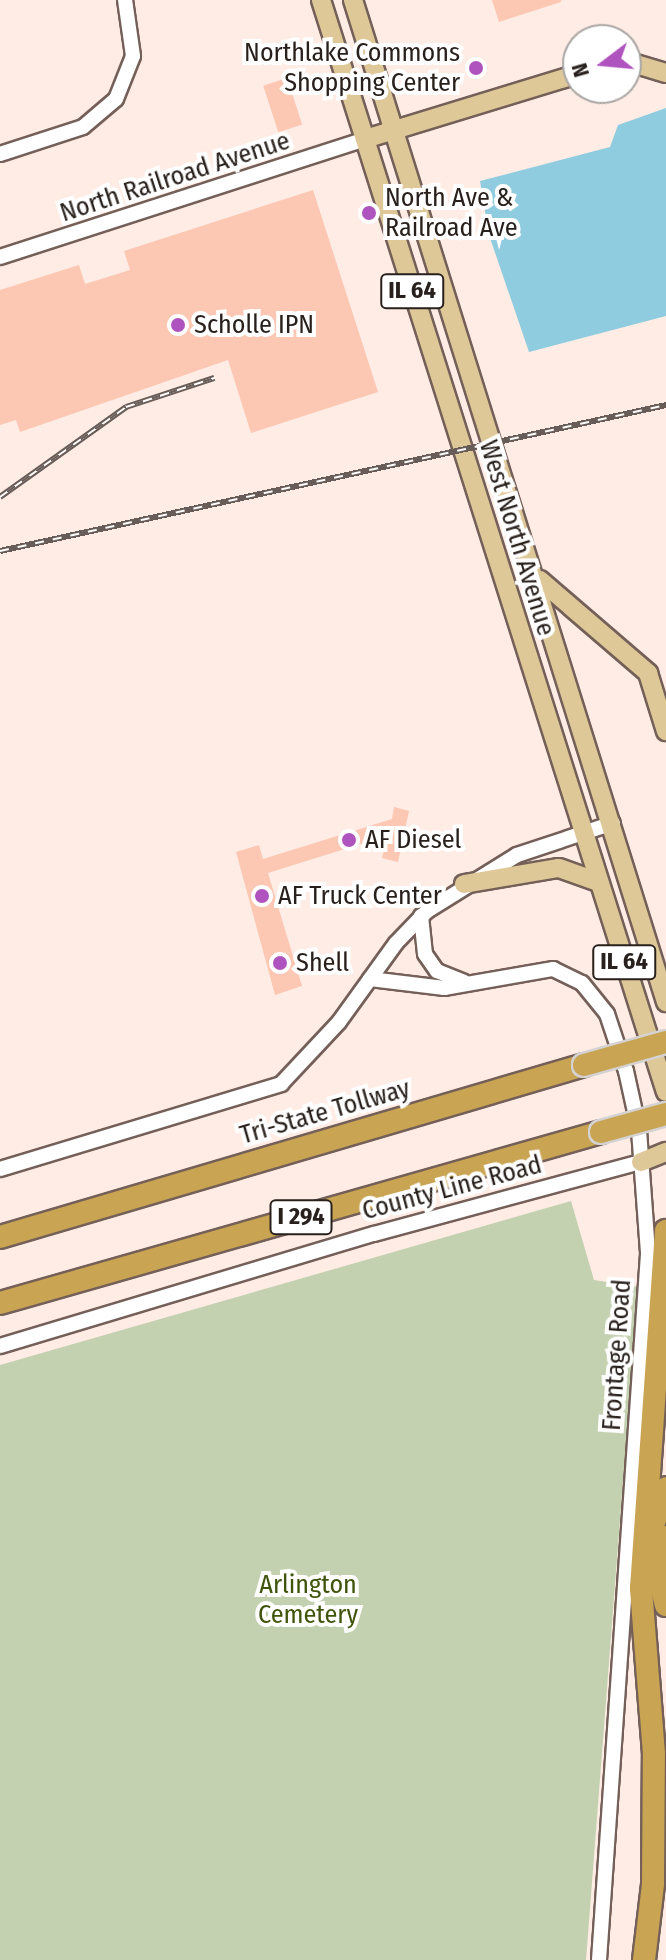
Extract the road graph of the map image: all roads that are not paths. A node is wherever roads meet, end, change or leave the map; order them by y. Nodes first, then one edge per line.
1 (125, 0) edge
2 (321, 0) edge
3 (353, 0) edge
4 (642, 61) edge
5 (666, 62) edge
6 (642, 65) edge
7 (666, 73) edge
8 (562, 79) edge
9 (393, 131) junction
10 (365, 139) junction
11 (0, 153) edge
12 (0, 257) edge
13 (532, 568) junction
14 (666, 731) edge
15 (613, 823) junction
16 (582, 832) junction
17 (598, 882) junction
18 (464, 884) junction
19 (421, 916) junction
20 (370, 979) junction
21 (464, 982) junction
22 (666, 1002) edge
23 (666, 1042) edge
24 (666, 1092) edge
25 (666, 1114) edge
26 (666, 1152) edge
27 (641, 1162) junction
28 (0, 1169) edge
29 (666, 1231) edge
30 (0, 1237) edge
31 (0, 1303) edge
32 (0, 1346) edge
33 (666, 1488) edge
34 (666, 1537) edge
35 (641, 1588) junction
36 (666, 1605) edge
37 (599, 1960) edge
38 (644, 1960) edge

1 - 11 street
2 - 10 main road, West North Avenue / IL 64
3 - 9 main road, West North Avenue / IL 64
4 - 5 main road
6 - 7 main road
8 - 9 main road
9 - 10 main road
9 - 13 main road, West North Avenue / IL 64
10 - 12 street, North Railroad Avenue
10 - 16 main road, West North Avenue / IL 64
13 - 14 main road
13 - 15 main road, West North Avenue / IL 64
15 - 16 street
15 - 22 main road, West North Avenue / IL 64
16 - 17 main road, West North Avenue / IL 64
16 - 18 street
17 - 18 main road
17 - 24 main road, West North Avenue / IL 64
18 - 19 street
19 - 20 street
19 - 21 street
20 - 21 street, Frontage Road
20 - 28 street
21 - 27 street, Frontage Road
23 - 30 highway, Tri-State Tollway / I 294, bridge
25 - 31 highway, I 294, bridge
26 - 27 main road
27 - 32 street, County Line Road
27 - 37 street, Frontage Road
29 - 35 highway
33 - 35 highway
34 - 36 highway
35 - 38 highway

